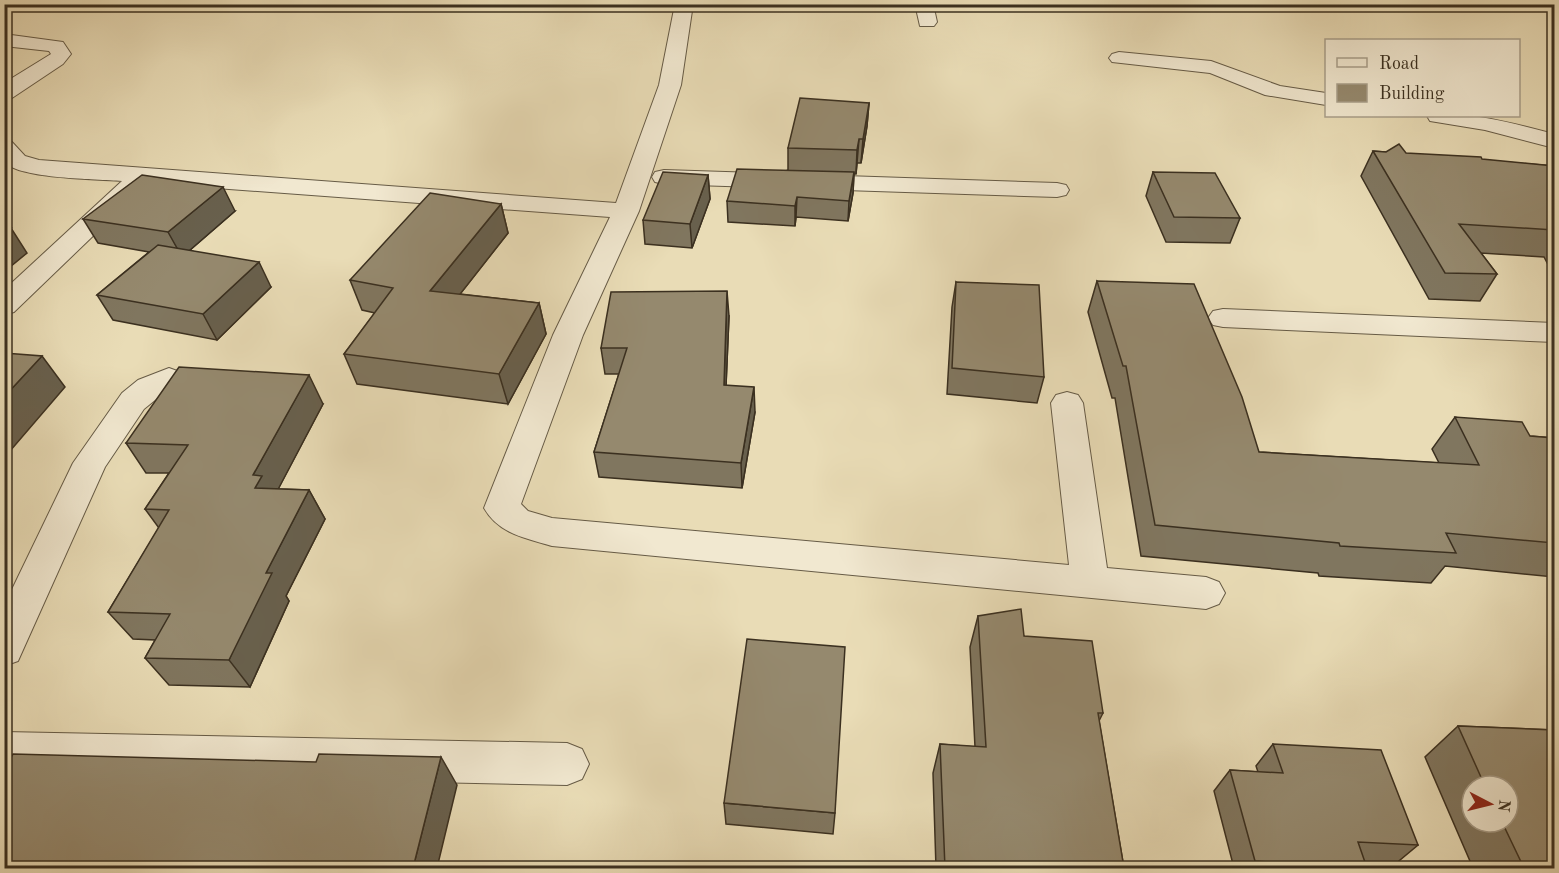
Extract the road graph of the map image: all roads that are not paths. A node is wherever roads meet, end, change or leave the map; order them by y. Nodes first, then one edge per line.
1 (684, 4) edge
2 (4, 40) edge
3 (1119, 58) dead end
4 (4, 93) edge
5 (1325, 99) edge
6 (1445, 117) edge
7 (1554, 141) edge
8 (4, 147) edge
9 (142, 175) junction
10 (638, 176) junction
11 (1057, 189) dead end
12 (626, 211) junction
13 (4, 306) edge
14 (1223, 318) dead end
15 (1554, 333) edge
16 (169, 379) edge
17 (1067, 403) dead end
18 (1090, 582) junction
19 (1206, 593) dead end
20 (6, 643) edge
21 (4, 752) edge
22 (567, 764) dead end

1 - 10 street
2 - 4 street
3 - 5 street
6 - 7 street
8 - 9 street
9 - 12 street
9 - 13 street
10 - 11 street
10 - 12 street
12 - 18 street
14 - 15 street
16 - 20 street
17 - 18 street
18 - 19 street
21 - 22 street

